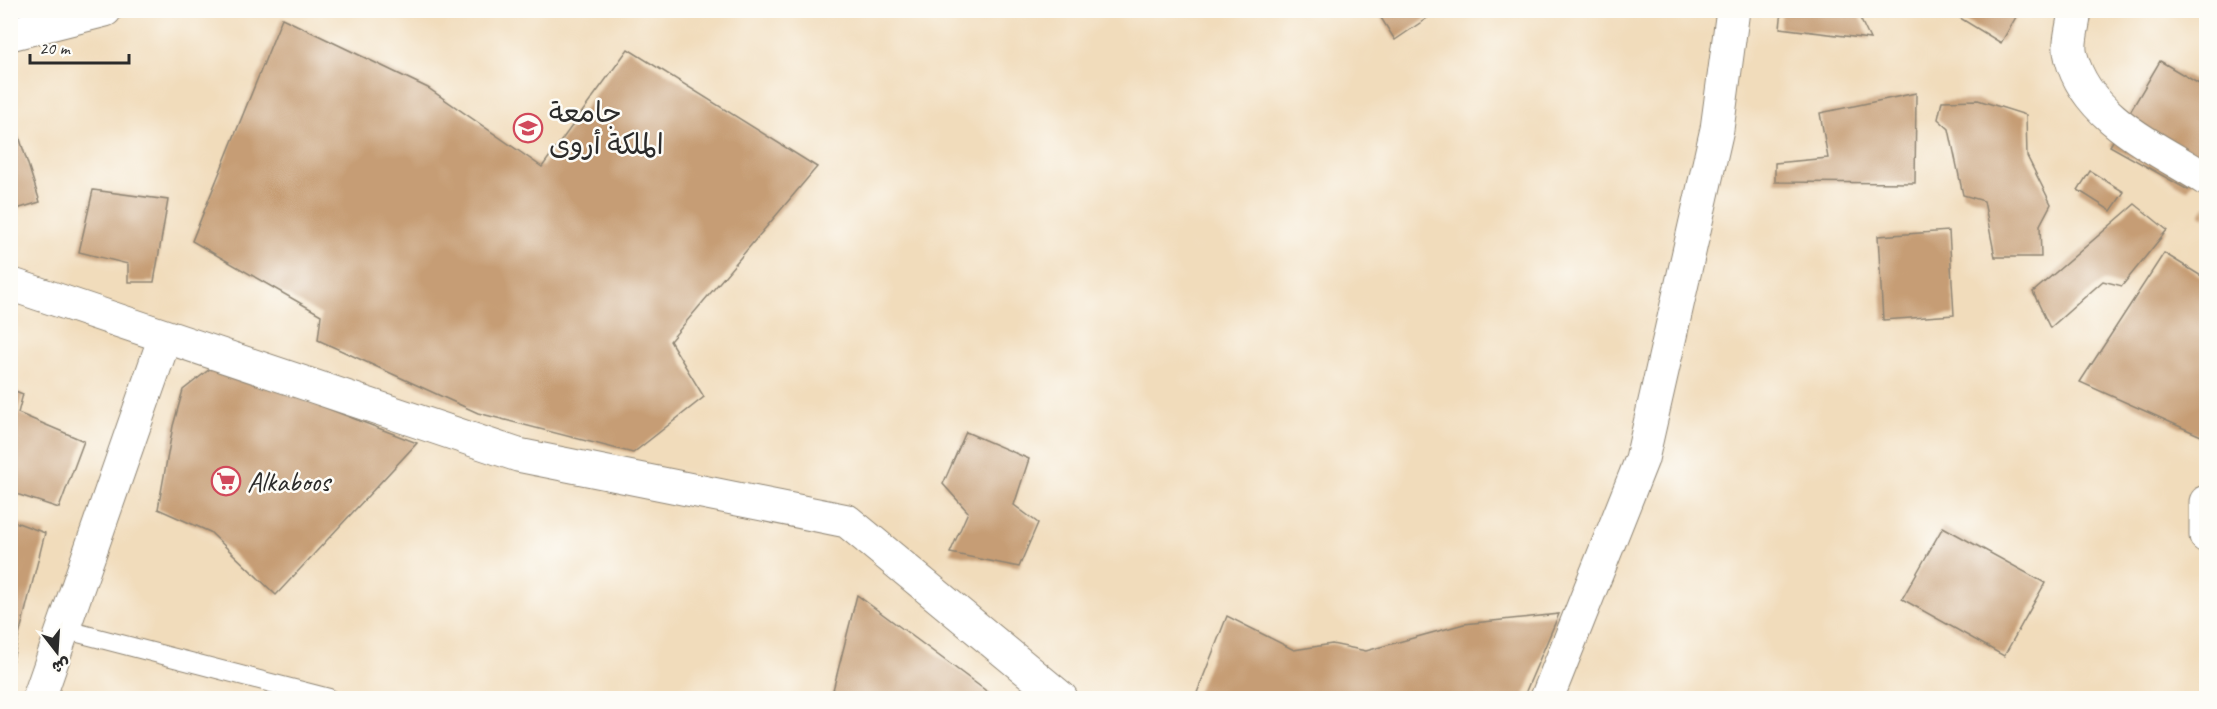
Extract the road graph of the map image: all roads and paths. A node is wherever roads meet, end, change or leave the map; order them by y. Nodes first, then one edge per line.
1 (105, 10) edge
2 (1733, 10) edge
3 (2075, 10) edge
4 (10, 34) edge
5 (2206, 179) edge
6 (10, 284) edge
7 (165, 337) junction
8 (2206, 502) edge
9 (2206, 536) edge
10 (63, 629) junction
11 (39, 699) edge
12 (329, 699) edge
13 (1061, 699) edge
14 (1547, 699) edge

1 - 4 street
2 - 14 street
3 - 5 street
6 - 7 street
7 - 10 street
7 - 13 street
8 - 9 street
10 - 11 street
10 - 12 lane

